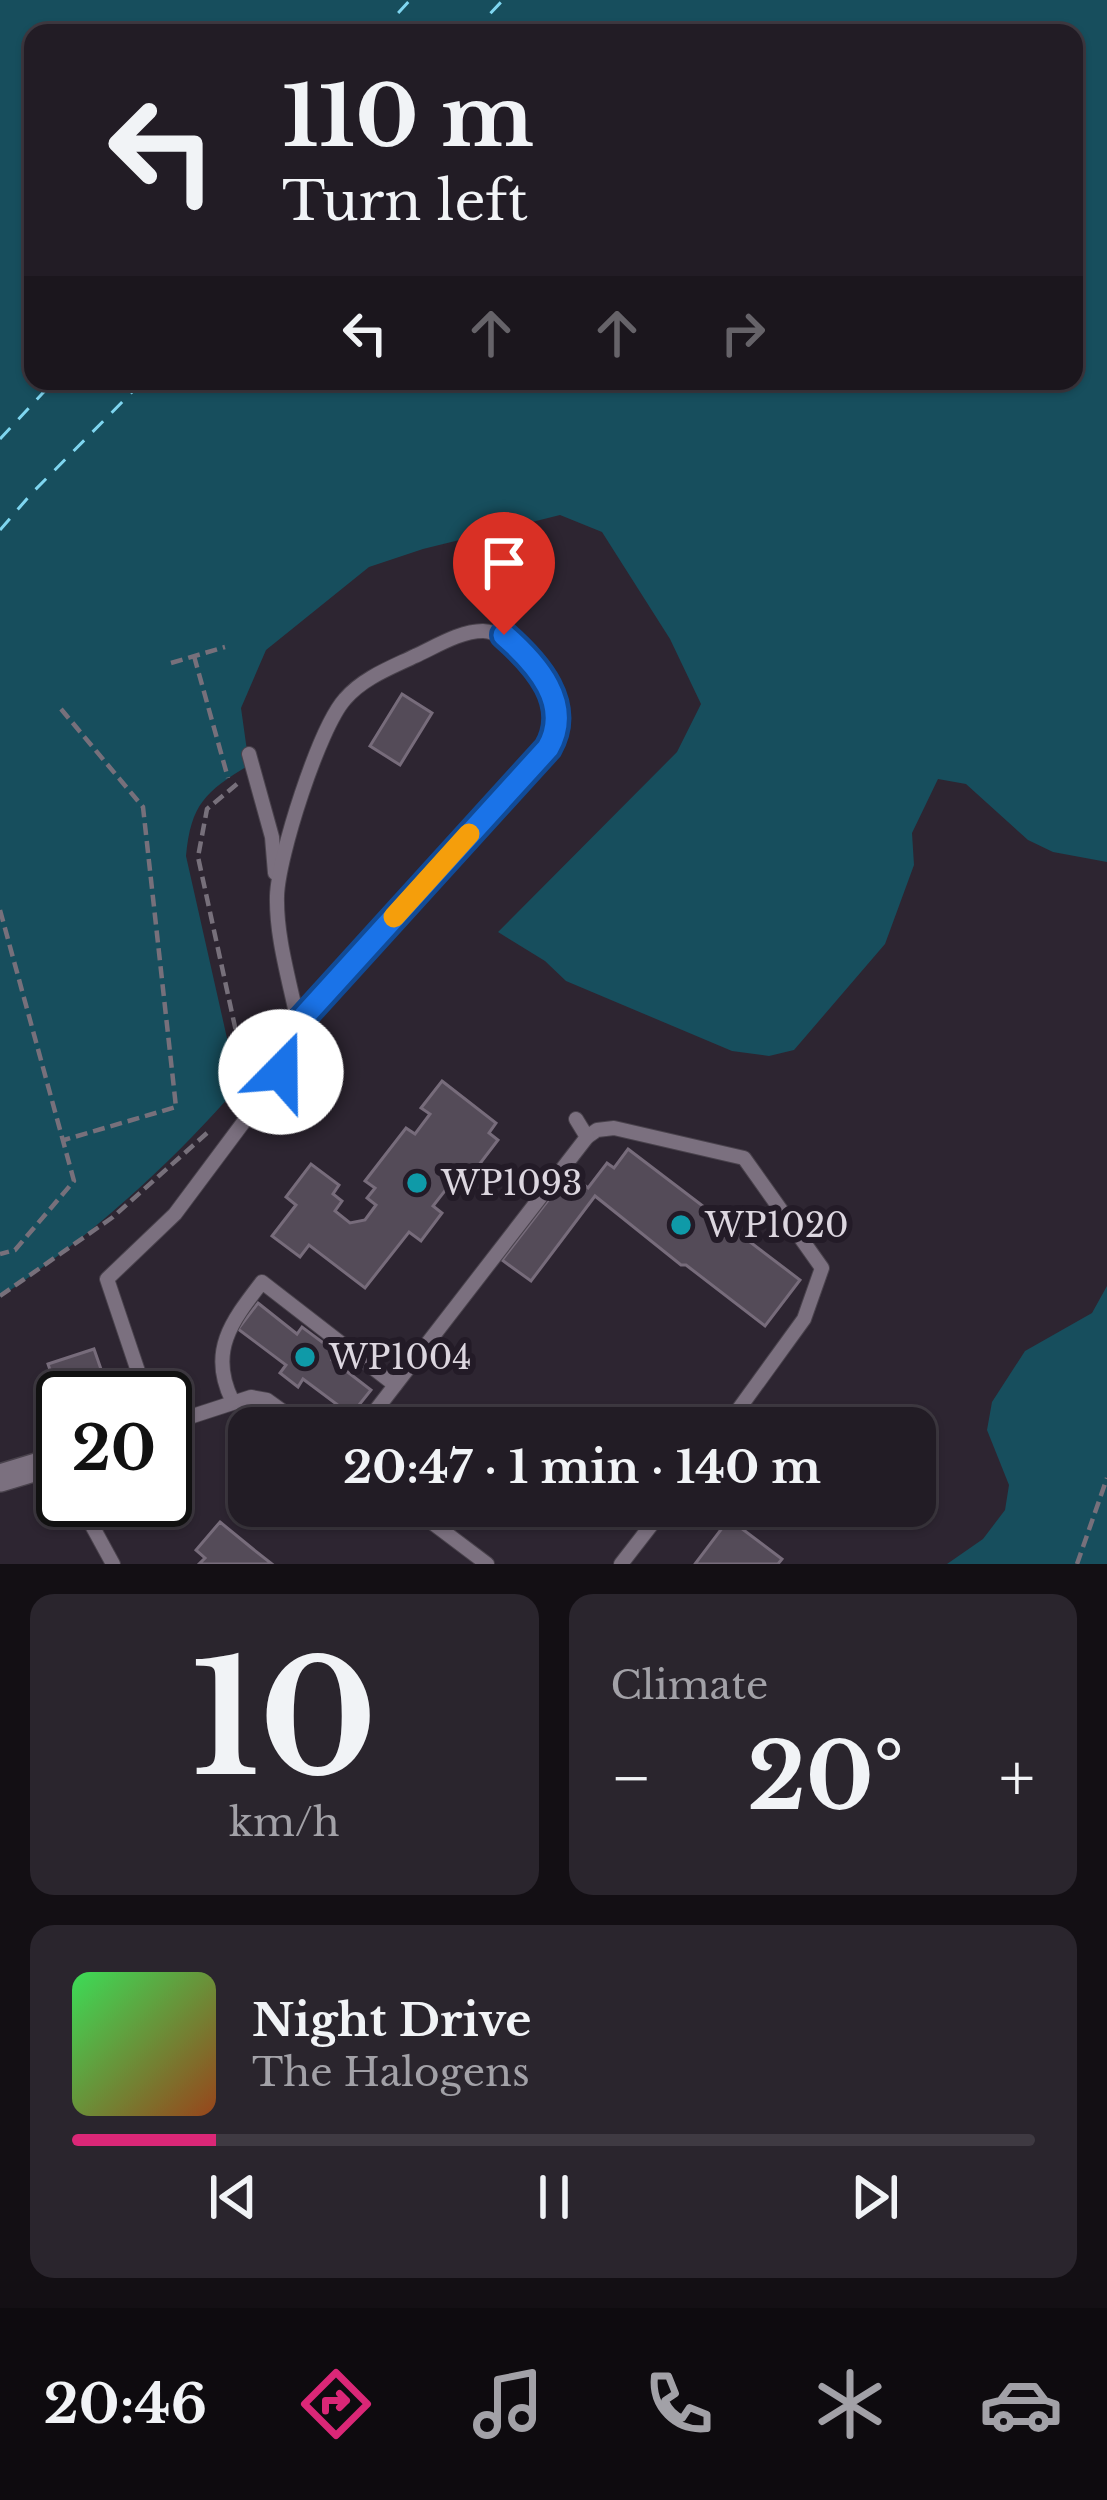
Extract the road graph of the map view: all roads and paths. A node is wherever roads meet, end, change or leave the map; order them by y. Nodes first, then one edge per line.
1 (225, 646) dead end
2 (194, 656) junction
3 (171, 663) dead end
4 (61, 709) dead end
5 (251, 762) joint
6 (228, 778) dead end
7 (277, 902) junction
8 (0, 910) edge
9 (298, 1023) junction
10 (248, 1084) dead end
11 (220, 1118) dead end
12 (576, 1119) dead end
13 (587, 1137) junction
14 (64, 1140) junction
15 (0, 1254) edge
16 (0, 1296) edge
17 (138, 1371) edge
18 (395, 1385) junction
19 (232, 1400) junction
20 (277, 1407) edge
21 (384, 1407) edge
22 (740, 1407) edge
23 (192, 1415) edge
24 (36, 1467) edge
25 (0, 1478) edge
26 (1107, 1478) edge
27 (93, 1527) edge
28 (438, 1527) edge
29 (645, 1527) edge
30 (113, 1564) edge
31 (487, 1564) edge
32 (621, 1564) edge
33 (1077, 1564) edge

1 - 2 path
2 - 3 path
2 - 6 path
4 - 14 path
5 - 7 lane
5 - 10 path
7 - 9 lane
7 - 9 lane
8 - 14 path
9 - 17 lane
11 - 16 path
12 - 13 lane
13 - 18 lane
13 - 22 lane
14 - 15 path
18 - 19 lane
18 - 21 lane
19 - 20 lane
19 - 23 lane
24 - 25 street
26 - 33 path
27 - 30 lane
28 - 31 lane
29 - 32 lane

